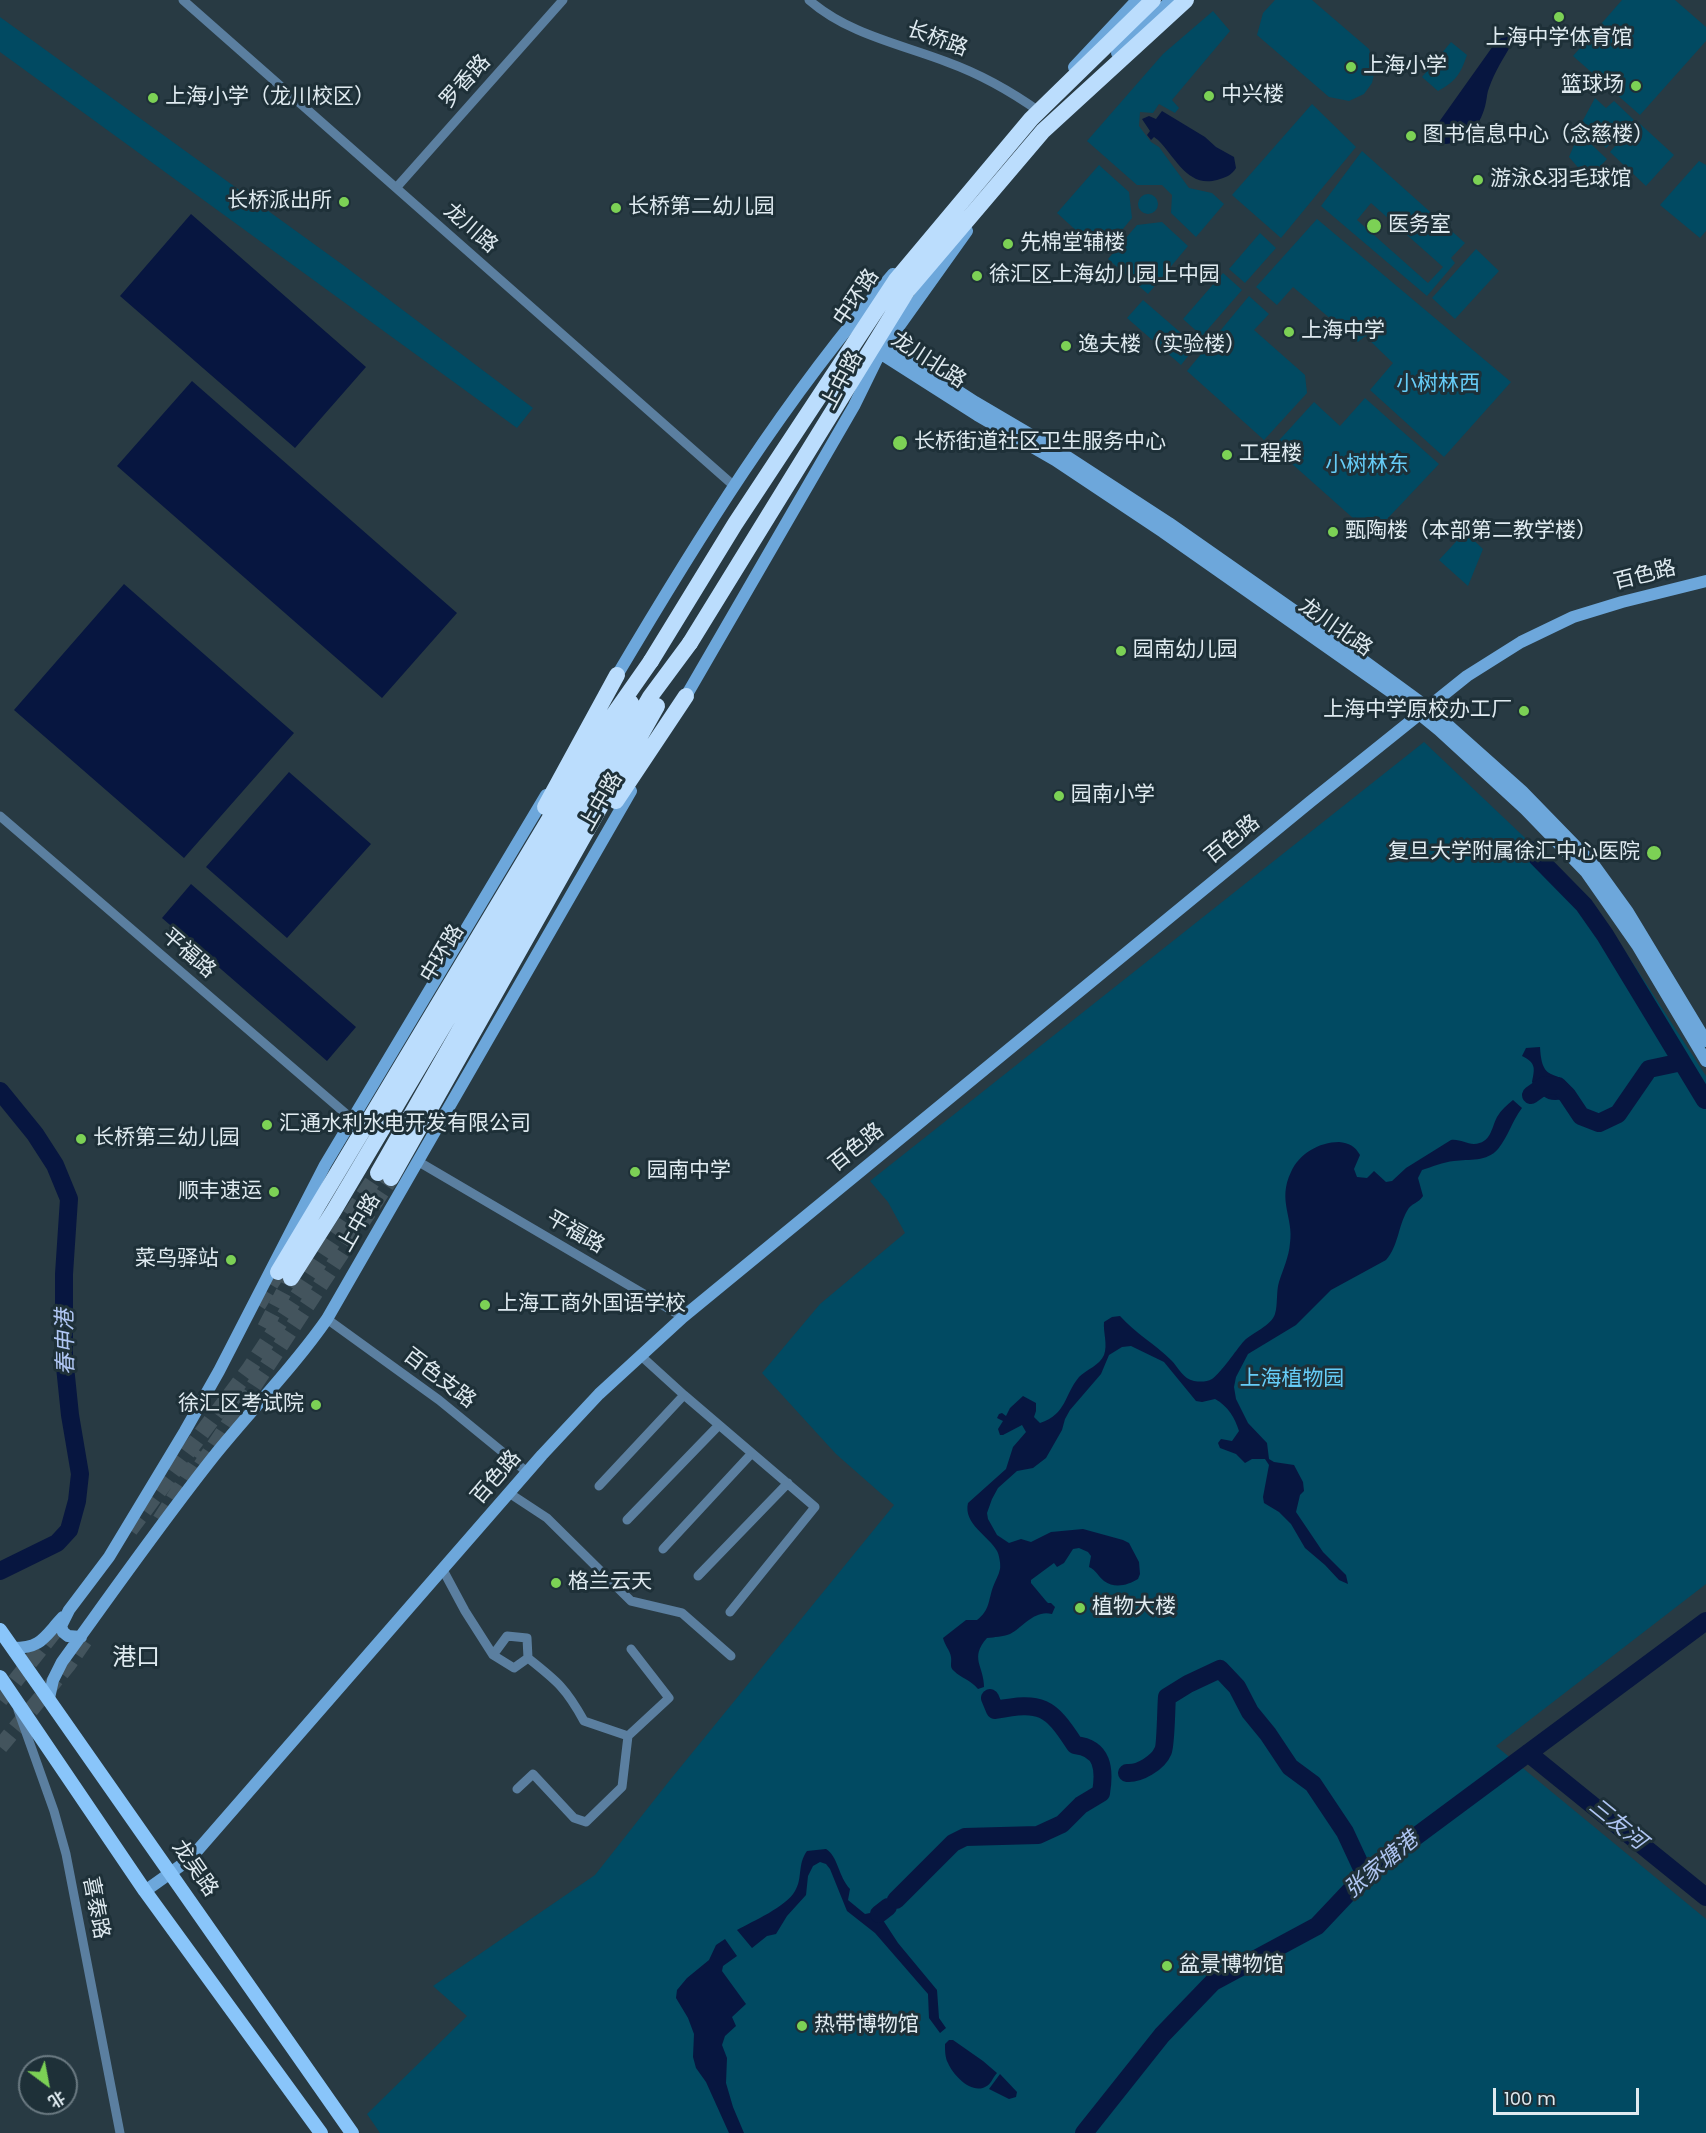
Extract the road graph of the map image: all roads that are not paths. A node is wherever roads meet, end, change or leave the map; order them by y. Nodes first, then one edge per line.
1 (183, 0) edge
2 (563, 0) edge
3 (809, 0) edge
4 (1137, 0) edge
5 (1153, 0) edge
6 (1171, 0) edge
7 (1186, 0) edge
8 (1035, 109) junction
9 (1050, 119) junction
10 (396, 188) junction
11 (848, 326) junction
12 (883, 349) junction
13 (733, 485) junction
14 (1706, 581) edge
15 (617, 675) junction
16 (686, 696) junction
17 (1424, 711) junction
18 (588, 792) junction
19 (0, 816) edge
20 (583, 838) junction
21 (433, 1013) junction
22 (1706, 1041) edge
23 (1706, 1061) edge
24 (352, 1119) junction
25 (419, 1162) junction
26 (683, 1317) junction
27 (327, 1318) junction
28 (640, 1355) junction
29 (684, 1395) junction
30 (719, 1425) junction
31 (752, 1453) junction
32 (527, 1472) junction
33 (788, 1483) junction
34 (599, 1486) dead end
35 (509, 1493) junction
36 (627, 1520) dead end
37 (663, 1549) dead end
38 (443, 1570) junction
39 (698, 1576) dead end
40 (69, 1610) junction
41 (730, 1612) dead end
42 (0, 1630) edge
43 (81, 1636) junction
44 (13, 1648) junction
45 (631, 1649) dead end
46 (493, 1655) junction
47 (731, 1656) dead end
48 (528, 1658) junction
49 (0, 1677) edge
50 (13, 1696) junction
51 (49, 1698) junction
52 (628, 1736) junction
53 (517, 1789) dead end
54 (172, 1873) junction
55 (145, 1891) junction
56 (120, 2133) edge
57 (321, 2133) edge
58 (352, 2133) edge

1 - 10 street, 龙川路
2 - 10 street, 罗香路
3 - 8 street, 长桥路
4 - 8 main road, 上中路
5 - 18 highway, 中环路, bridge
6 - 9 main road, 上中路
7 - 18 highway, 中环路, bridge
8 - 9 street, 长桥路
8 - 11 main road, 上中路
9 - 12 main road, 上中路
10 - 13 street, 龙川路
11 - 12 main road, 龙川北路
11 - 13 main road, 上中路
12 - 16 main road, 上中路
12 - 17 main road, 龙川北路
13 - 15 main road, 上中路
14 - 17 main road, 百色路
15 - 21 highway
15 - 24 main road, 上中路
16 - 20 highway
16 - 25 main road, 上中路
17 - 22 main road, 龙川北路
17 - 23 main road, 龙川北路
17 - 26 main road, 百色路
18 - 20 highway, 中环路
18 - 20 highway, 中环路
18 - 21 highway, 中环路
18 - 21 highway, 中环路
19 - 24 street, 平福路
24 - 40 main road, 上中路
25 - 26 street, 平福路
25 - 27 main road, 上中路
26 - 28 main road, 百色路
27 - 32 street, 百色支路
27 - 43 main road, 上中路
28 - 29 street
28 - 32 main road, 百色路
29 - 30 street
29 - 34 street
30 - 31 street
30 - 36 street
31 - 33 street
31 - 37 street
32 - 35 main road, 百色路
33 - 39 street
33 - 41 street
35 - 38 main road, 百色路
35 - 47 street
38 - 46 street
38 - 54 main road, 百色路
40 - 43 main road
40 - 44 main road, 上中路
42 - 44 main road, 龙吴路
43 - 51 main road, 上中路
44 - 51 main road, 龙吴路
45 - 52 street
46 - 48 street
46 - 48 street
48 - 52 street
49 - 50 main road
50 - 55 main road
50 - 56 street, 喜泰路
51 - 54 main road, 龙吴路
52 - 53 street
54 - 55 main road, 百色路
54 - 58 main road, 龙吴路
55 - 57 main road

